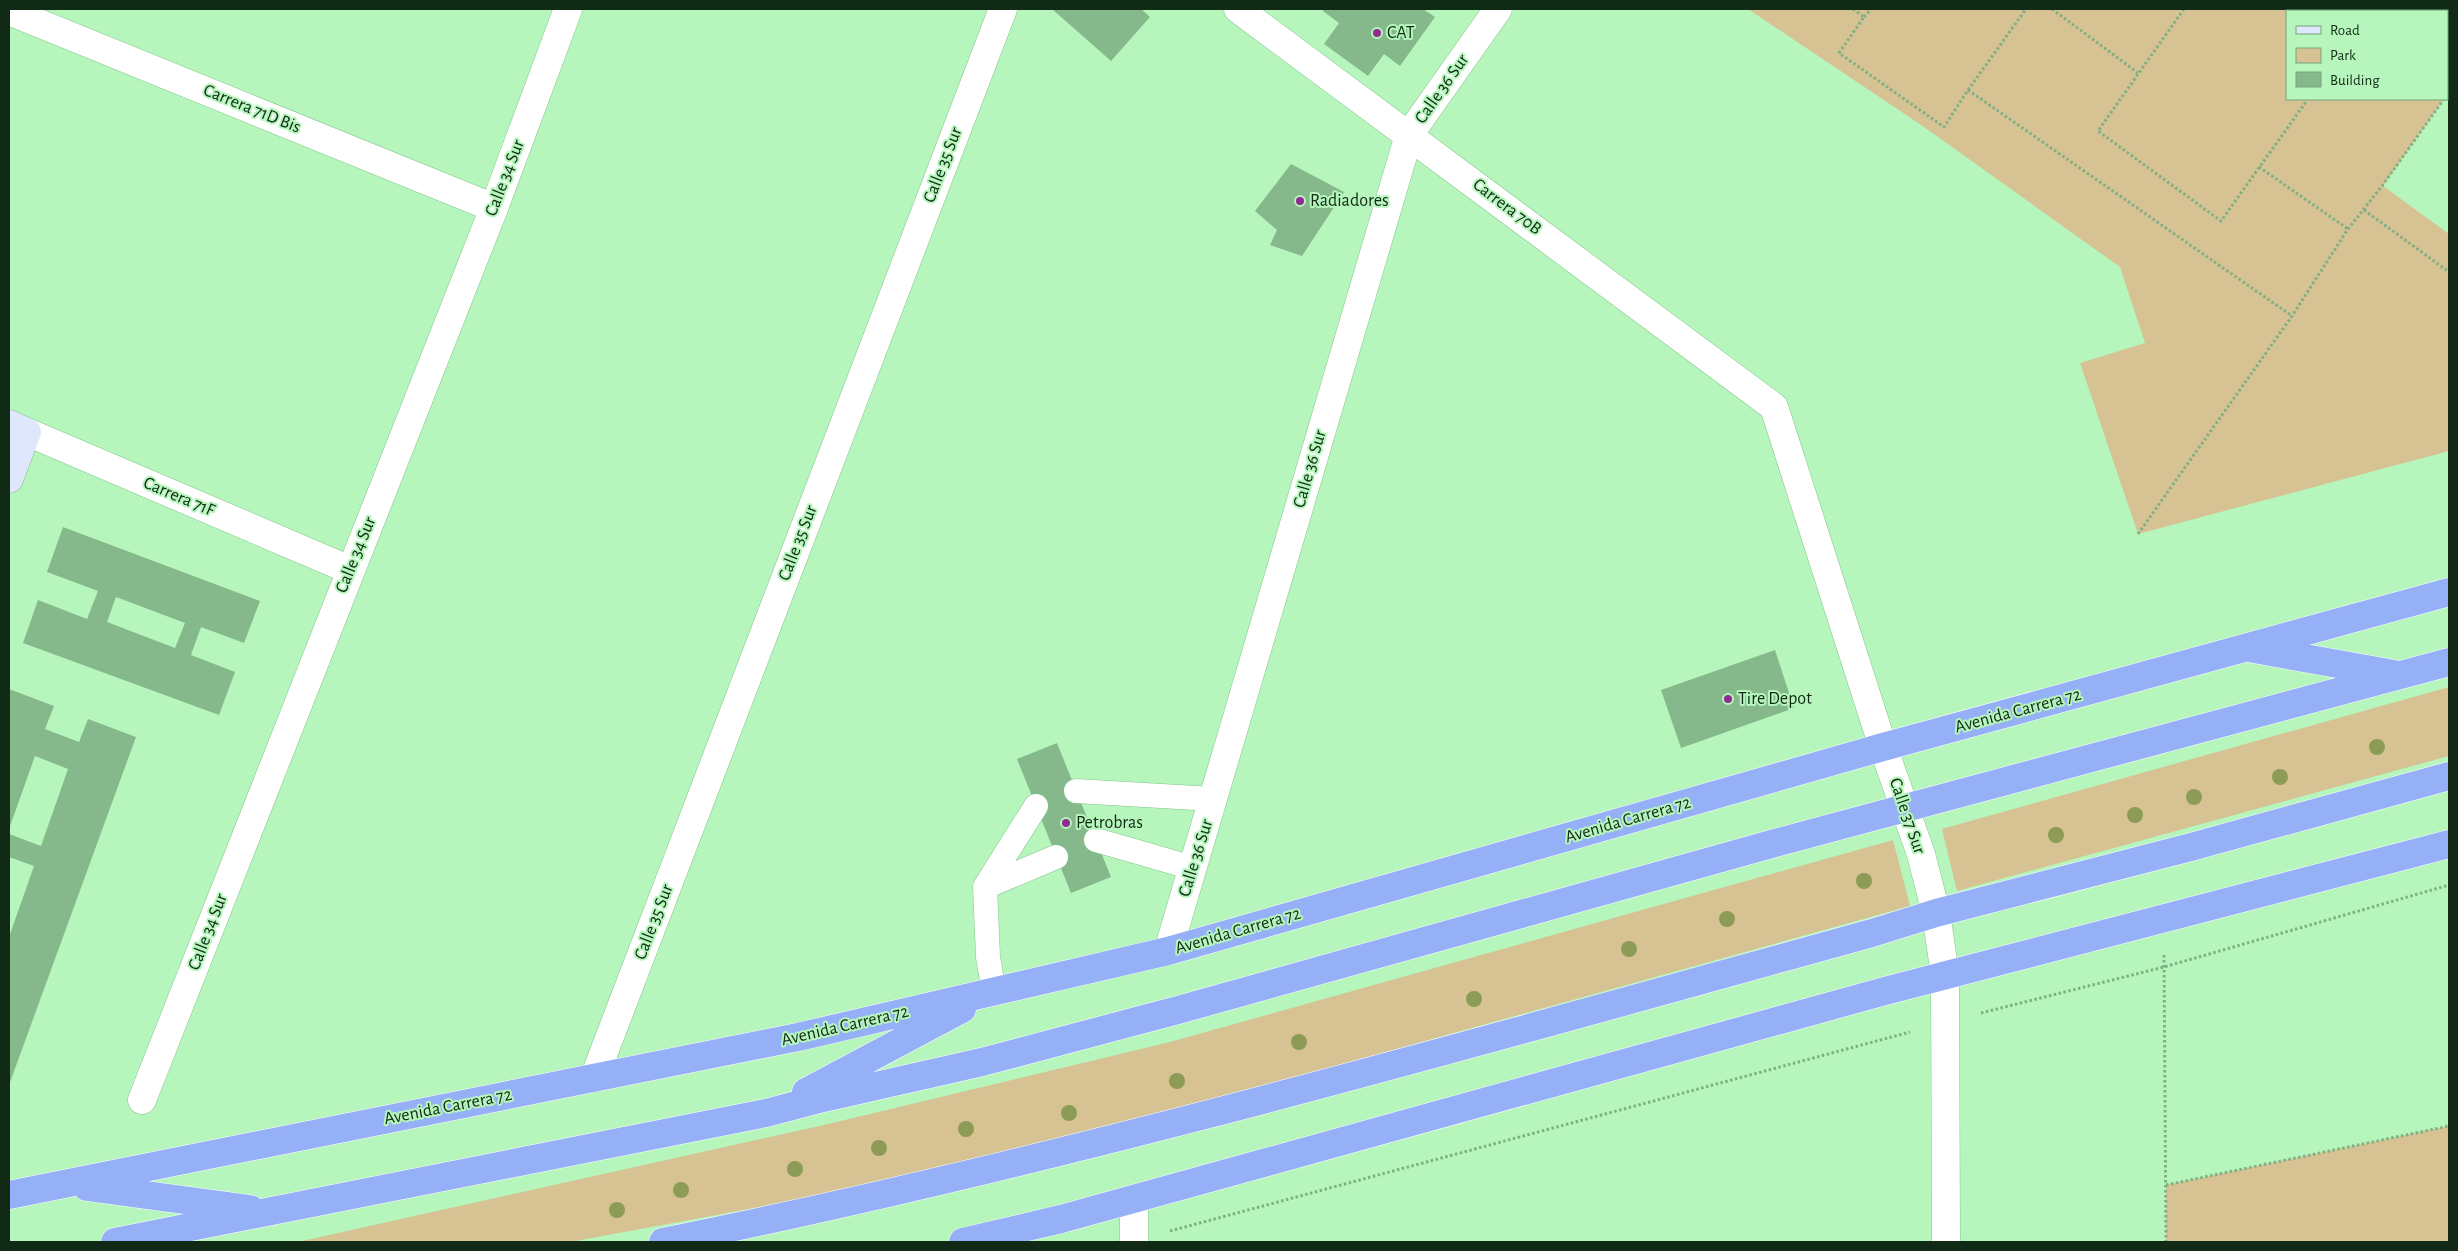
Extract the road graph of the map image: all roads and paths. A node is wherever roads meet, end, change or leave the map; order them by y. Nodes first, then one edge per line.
1 (568, 9) edge
2 (1003, 9) edge
3 (1238, 9) edge
4 (1498, 9) edge
5 (1852, 9) edge
6 (1871, 9) edge
7 (2026, 9) edge
8 (2052, 9) edge
9 (2184, 9) edge
10 (9, 11) edge
11 (1864, 17) junction
12 (2138, 73) junction
13 (1968, 90) junction
14 (2307, 100) edge
15 (2443, 100) edge
16 (1409, 135) junction
17 (2259, 167) junction
18 (494, 208) junction
19 (2364, 210) junction
20 (2348, 229) junction
21 (2449, 272) edge
22 (2292, 316) junction
23 (1774, 407) joint
24 (18, 428) edge
25 (9, 479) edge
26 (2138, 534) dead end
27 (350, 570) junction
28 (2449, 592) edge
29 (2247, 647) junction
30 (2449, 662) edge
31 (2403, 675) junction
32 (1883, 747) junction
33 (2449, 776) edge
34 (1076, 791) dead end
35 (1213, 799) junction
36 (1036, 806) dead end
37 (1906, 808) junction
38 (1096, 840) dead end
39 (2449, 844) edge
40 (1056, 857) dead end
41 (1193, 868) junction
42 (2449, 885) edge
43 (985, 887) junction
44 (1936, 912) junction
45 (2164, 920) junction
46 (1168, 951) junction
47 (2164, 967) junction
48 (1945, 975) junction
49 (994, 992) junction
50 (1945, 1022) junction
51 (594, 1078) junction
52 (142, 1100) dead end
53 (766, 1113) junction
54 (2449, 1126) edge
55 (65, 1184) junction
56 (2166, 1185) junction
57 (9, 1195) edge
58 (1134, 1199) junction
59 (815, 1211) junction
60 (273, 1212) junction
61 (115, 1242) edge
62 (663, 1242) edge
63 (751, 1242) edge
64 (963, 1242) edge
65 (1134, 1242) edge
66 (1946, 1242) edge
67 (2166, 1242) edge

1 - 18 street, Calle 34 Sur
2 - 51 street, Calle 35 Sur
3 - 16 street, Carrera 70B
4 - 16 street, Calle 36 Sur
5 - 11 path
6 - 11 path
7 - 13 path
8 - 12 path
9 - 12 path
10 - 18 street, Carrera 71D Bis
11 - 13 path
12 - 17 path
13 - 22 path
14 - 17 path
15 - 19 path
16 - 23 street, Carrera 70B
16 - 35 street, Calle 36 Sur
17 - 20 path
18 - 27 street, Calle 34 Sur
19 - 20 path
19 - 21 path
20 - 22 path
22 - 26 path
23 - 32 street, Calle 37 Sur
24 - 25 street
24 - 27 street, Carrera 71F
27 - 52 street, Calle 34 Sur
28 - 29 highway, Avenida Carrera 72
29 - 31 highway
29 - 32 highway, Avenida Carrera 72
30 - 31 highway
31 - 37 highway
32 - 37 street, Calle 37 Sur
32 - 46 highway, Avenida Carrera 72
33 - 44 highway
34 - 35 lane
35 - 41 street, Calle 36 Sur
36 - 43 lane
37 - 44 street, Calle 37 Sur
37 - 53 highway
38 - 41 lane
39 - 45 highway
40 - 43 lane
41 - 46 street, Calle 36 Sur
42 - 47 path
43 - 49 lane
44 - 48 street, Calle 37 Sur
44 - 59 highway
45 - 47 path
45 - 48 highway
46 - 49 highway, Avenida Carrera 72
47 - 50 path
47 - 56 path
48 - 50 street, Calle 37 Sur
48 - 58 highway
49 - 51 highway, Avenida Carrera 72
49 - 53 highway
50 - 65 path
50 - 66 street, Calle 37 Sur
51 - 55 highway, Avenida Carrera 72
53 - 60 highway
54 - 56 path
55 - 57 highway, Avenida Carrera 72
55 - 60 highway
56 - 67 path
58 - 64 highway
58 - 65 street
59 - 62 highway
59 - 63 highway
60 - 61 highway

